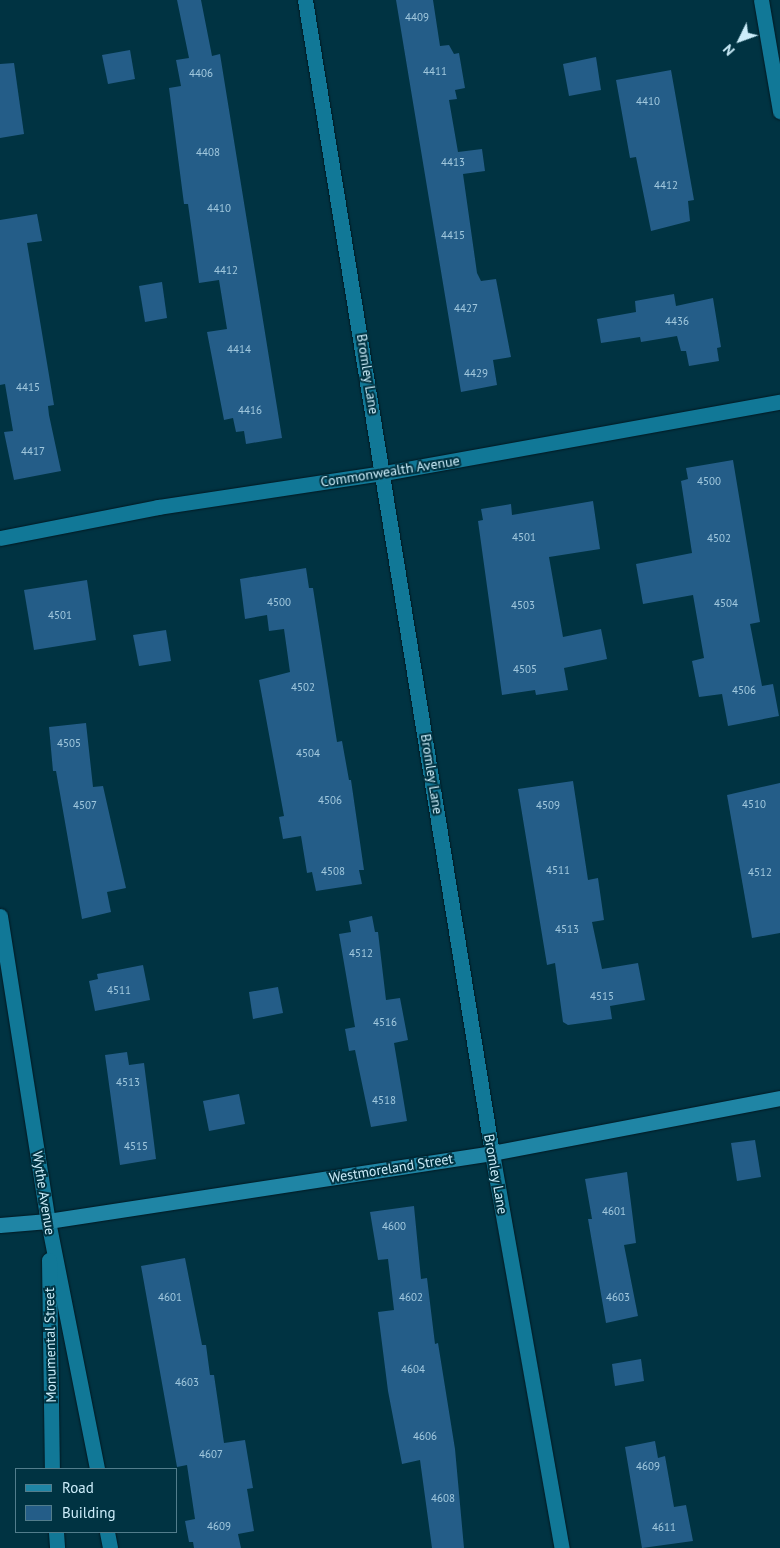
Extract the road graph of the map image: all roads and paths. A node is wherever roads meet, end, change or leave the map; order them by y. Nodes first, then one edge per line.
1 (305, 0) edge
2 (761, 0) edge
3 (780, 111) edge
4 (780, 402) edge
5 (384, 473) junction
6 (0, 538) edge
7 (0, 916) edge
8 (780, 1098) edge
9 (492, 1152) junction
10 (48, 1220) junction
11 (0, 1225) edge
12 (52, 1468) edge
13 (97, 1468) edge
14 (56, 1533) edge
15 (107, 1533) edge
16 (57, 1548) edge
17 (110, 1548) edge
18 (562, 1548) edge

1 - 5 street, Bromley Lane
2 - 3 street
4 - 5 street, Commonwealth Avenue
5 - 6 street, Commonwealth Avenue
5 - 9 street, Bromley Lane
7 - 10 street, Wythe Avenue
8 - 9 street, Westmoreland Street
9 - 10 street, Westmoreland Street
9 - 18 street, Bromley Lane
10 - 11 street, Westmoreland Street
10 - 12 street, Monumental Street
10 - 13 street, Wythe Avenue
14 - 16 street
15 - 17 street

